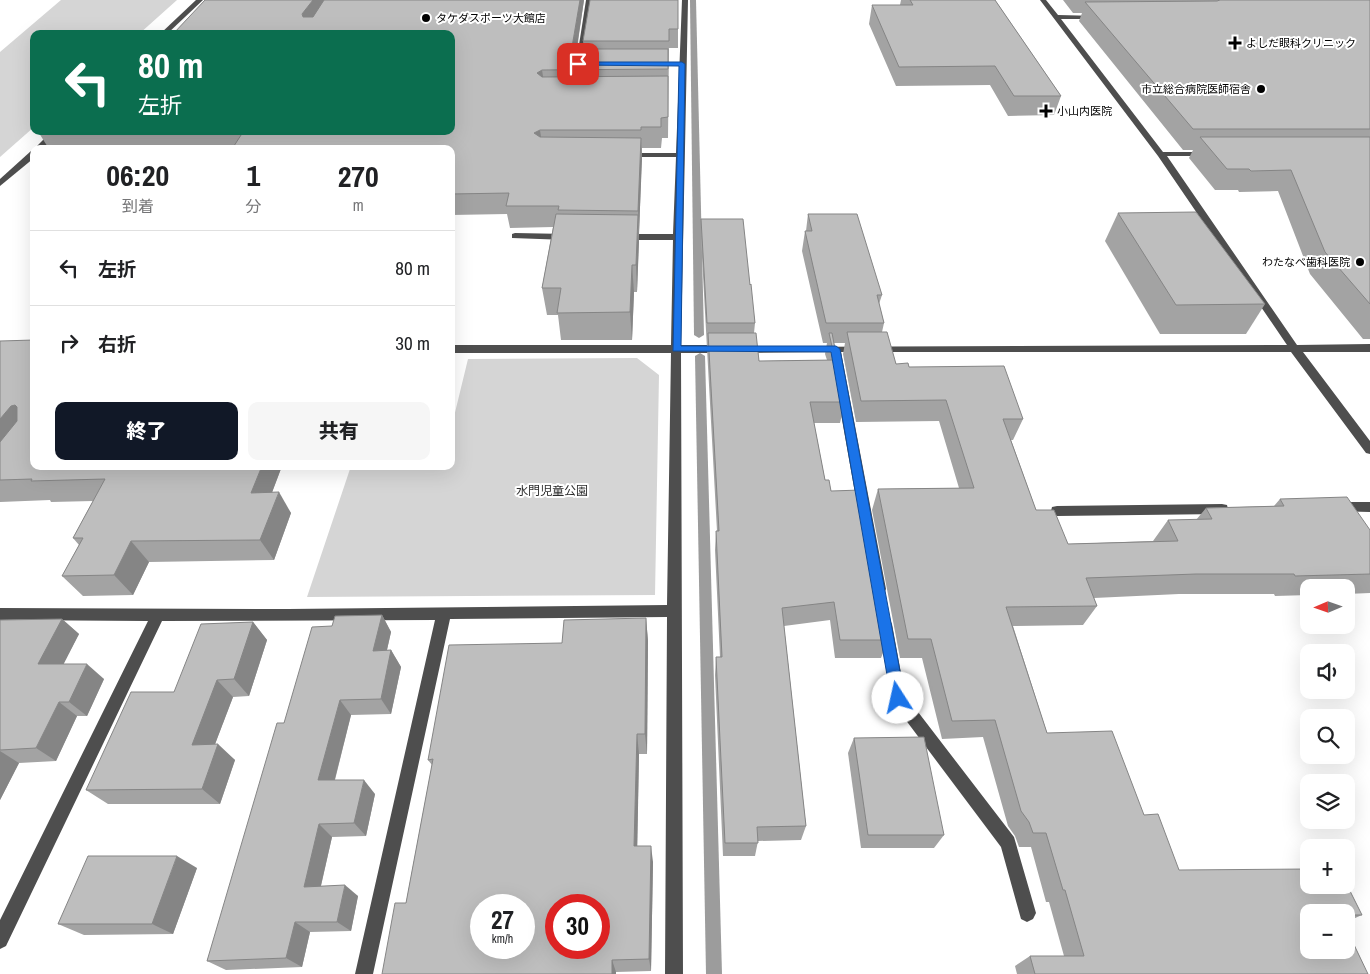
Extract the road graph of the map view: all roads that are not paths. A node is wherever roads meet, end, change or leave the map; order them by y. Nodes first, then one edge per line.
1 (200, 0) edge
2 (588, 0) edge
3 (685, 0) edge
4 (1043, 0) edge
5 (1056, 17) junction
6 (1104, 17) edge
7 (167, 30) edge
8 (588, 64) edge
9 (672, 92) dead end
10 (682, 92) junction
11 (53, 135) edge
12 (42, 145) edge
13 (1161, 154) junction
14 (1220, 154) edge
15 (612, 155) edge
16 (680, 155) junction
17 (30, 157) edge
18 (0, 183) edge
19 (515, 236) dead end
20 (573, 236) edge
21 (611, 236) edge
22 (679, 237) junction
23 (1370, 348) edge
24 (455, 349) edge
25 (676, 349) junction
26 (836, 349) junction
27 (1295, 349) junction
28 (1370, 450) edge
29 (1321, 507) edge
30 (1370, 507) edge
31 (1233, 508) edge
32 (1057, 510) dead end
33 (674, 611) junction
34 (444, 613) junction
35 (0, 614) edge
36 (157, 616) junction
37 (1028, 913) dead end
38 (0, 940) edge
39 (364, 974) edge
40 (674, 974) edge

1 - 7 street
2 - 8 street
3 - 10 street
4 - 5 street
5 - 6 street
5 - 13 street
9 - 10 street
10 - 16 street
11 - 12 street
13 - 14 street
13 - 27 street
15 - 16 street
16 - 22 street
17 - 18 street
19 - 20 street
21 - 22 street
22 - 25 street
23 - 27 street
24 - 25 street
25 - 26 street
25 - 33 street
26 - 27 street
26 - 37 street
27 - 28 street
29 - 30 street
31 - 32 street
33 - 34 street
33 - 40 street
34 - 36 street
34 - 39 street
35 - 36 street
36 - 38 street

